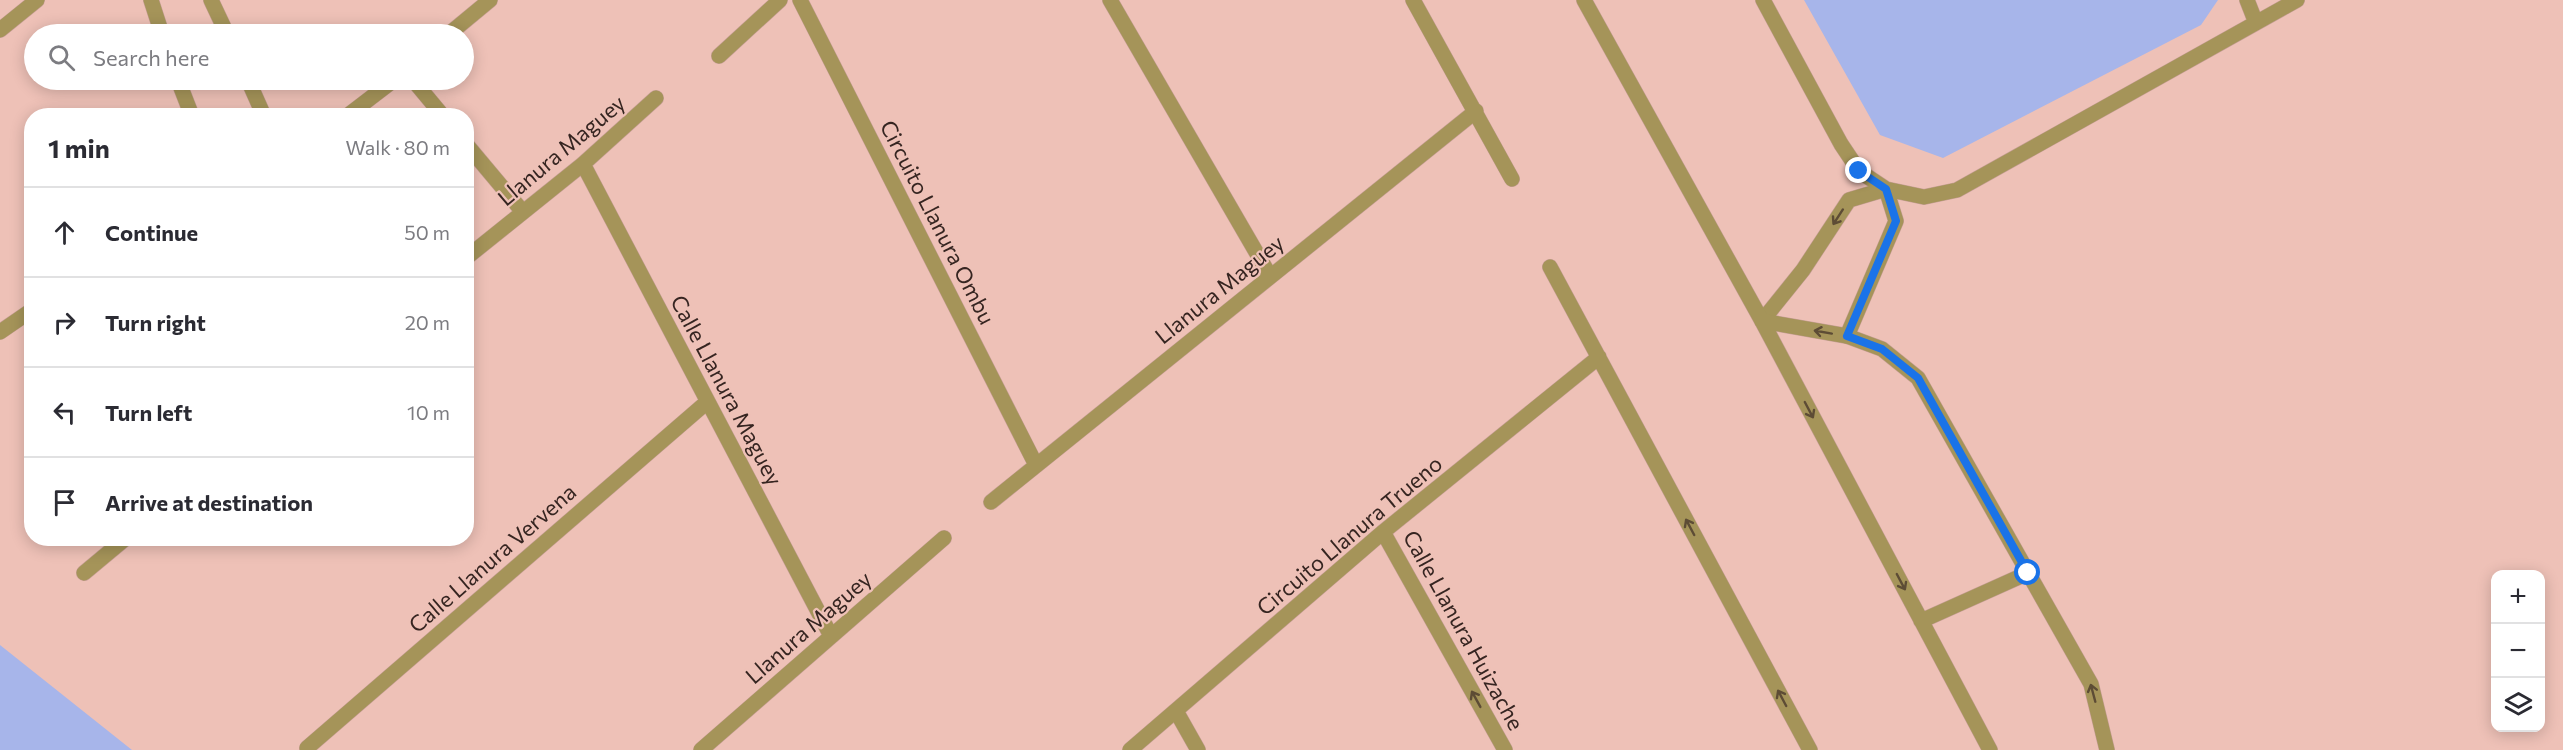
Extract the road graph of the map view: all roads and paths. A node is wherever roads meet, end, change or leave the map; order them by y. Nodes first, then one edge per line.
1 (38, 0) edge
2 (151, 0) edge
3 (212, 0) edge
4 (490, 0) edge
5 (780, 0) edge
6 (800, 0) edge
7 (1110, 0) edge
8 (1413, 0) edge
9 (1584, 0) edge
10 (1762, 0) edge
11 (2247, 0) edge
12 (2297, 0) edge
13 (2256, 23) junction
14 (159, 24) edge
15 (223, 24) edge
16 (461, 24) edge
17 (0, 30) edge
18 (718, 56) dead end
19 (182, 90) edge
20 (252, 90) edge
21 (381, 90) edge
22 (421, 90) edge
23 (656, 98) dead end
24 (189, 108) edge
25 (260, 108) edge
26 (356, 108) edge
27 (436, 108) edge
28 (1476, 111) junction
29 (474, 154) edge
30 (583, 164) junction
31 (1512, 179) dead end
32 (1886, 189) junction
33 (523, 212) junction
34 (474, 249) edge
35 (1550, 267) dead end
36 (1270, 276) junction
37 (24, 316) edge
38 (1762, 321) junction
39 (0, 332) edge
40 (1847, 336) junction
41 (1599, 357) junction
42 (707, 402) junction
43 (1036, 465) junction
44 (991, 502) dead end
45 (1383, 532) junction
46 (944, 538) dead end
47 (116, 546) edge
48 (84, 573) dead end
49 (2028, 573) junction
50 (1921, 621) junction
51 (831, 636) junction
52 (1176, 711) junction
53 (307, 748) dead end
54 (701, 750) edge
55 (1130, 750) edge
56 (1198, 750) edge
57 (1505, 750) edge
58 (1810, 750) edge
59 (1990, 750) edge
60 (2107, 750) edge

1 - 17 street
2 - 14 street
3 - 15 street
4 - 16 street
5 - 18 street
6 - 43 street, Circuito Llanura Ombu
7 - 36 street
8 - 28 street
9 - 38 street
10 - 32 street
11 - 13 street
12 - 13 street
13 - 32 street
19 - 24 street
20 - 25 street
21 - 26 street
22 - 27 street
23 - 30 street, Llanura Maguey
28 - 31 street
28 - 36 street, Llanura Maguey
29 - 33 street
30 - 33 street, Llanura Maguey
30 - 42 street, Calle Llanura Maguey
32 -> 38 street
32 - 40 street
33 - 34 street, Llanura Maguey
35 - 41 street
36 - 43 street, Llanura Maguey
37 - 39 street
40 -> 38 street
38 -> 50 street
40 - 49 street
41 - 45 street, Circuito Llanura Trueno
58 -> 41 street
42 - 51 street, Calle Llanura Maguey
42 - 53 street, Calle Llanura Vervena
43 - 44 street, Llanura Maguey
45 - 52 street, Circuito Llanura Trueno
57 -> 45 street, Calle Llanura Huizache
46 - 51 street, Llanura Maguey
47 - 48 street
49 - 50 street
60 -> 49 street
50 - 59 street
51 - 54 street, Llanura Maguey
52 - 55 street, Circuito Llanura Trueno
52 - 56 street

